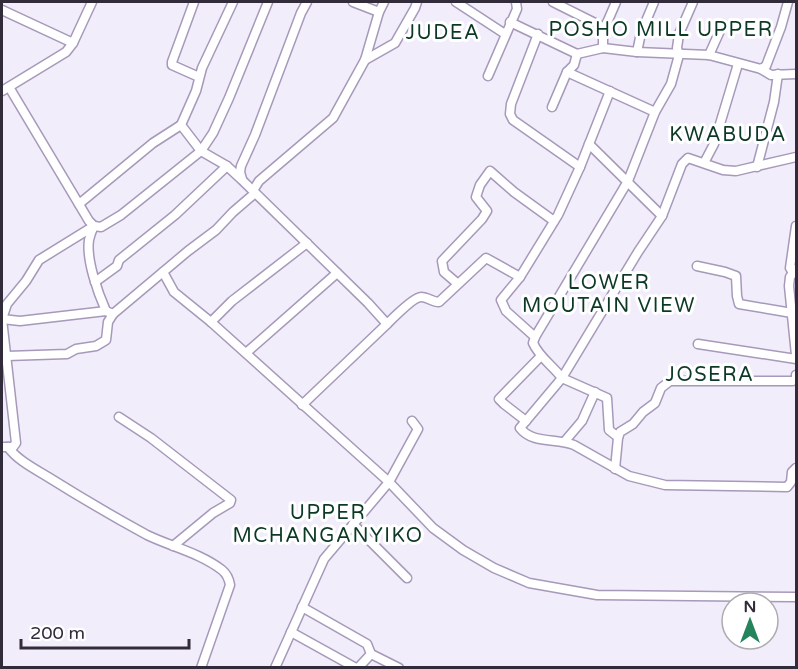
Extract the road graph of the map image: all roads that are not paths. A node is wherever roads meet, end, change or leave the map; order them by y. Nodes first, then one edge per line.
1 (93, 2) edge
2 (194, 2) edge
3 (233, 2) edge
4 (268, 2) edge
5 (307, 2) edge
6 (352, 2) edge
7 (384, 2) edge
8 (417, 2) edge
9 (456, 2) edge
10 (516, 2) edge
11 (553, 2) edge
12 (616, 2) edge
13 (654, 2) edge
14 (693, 2) edge
15 (788, 2) edge
16 (2, 10) edge
17 (379, 12) junction
18 (510, 22) junction
19 (723, 24) dead end
20 (605, 28) junction
21 (505, 34) junction
22 (538, 34) junction
23 (73, 43) junction
24 (603, 48) junction
25 (637, 52) junction
26 (577, 54) junction
27 (679, 54) junction
28 (709, 55) junction
29 (365, 60) junction
30 (738, 64) junction
31 (760, 69) junction
32 (567, 72) junction
33 (778, 74) junction
34 (796, 74) edge
35 (489, 76) dead end
36 (199, 77) junction
37 (5, 89) edge
38 (610, 91) junction
39 (552, 107) dead end
40 (655, 111) junction
41 (181, 125) junction
42 (589, 144) junction
43 (201, 151) junction
44 (796, 158) edge
45 (704, 164) junction
46 (227, 166) junction
47 (580, 167) junction
48 (757, 167) junction
49 (242, 180) junction
50 (628, 181) junction
51 (254, 191) junction
52 (79, 204) junction
53 (662, 216) junction
54 (554, 221) junction
55 (94, 226) junction
56 (796, 226) edge
57 (307, 243) junction
58 (697, 266) dead end
59 (795, 271) edge
60 (164, 272) junction
61 (338, 273) junction
62 (520, 277) junction
63 (95, 282) junction
64 (458, 284) junction
65 (110, 313) junction
66 (792, 313) junction
67 (2, 319) edge
68 (211, 322) junction
69 (387, 324) junction
70 (535, 337) junction
71 (698, 344) dead end
72 (246, 353) junction
73 (796, 355) edge
74 (7, 356) junction
75 (540, 356) junction
76 (796, 359) edge
77 (796, 375) edge
78 (562, 378) junction
79 (595, 392) junction
80 (302, 405) junction
81 (118, 417) dead end
82 (412, 421) dead end
83 (526, 421) junction
84 (618, 437) junction
85 (565, 441) junction
86 (5, 447) edge
87 (796, 468) edge
88 (615, 469) junction
89 (389, 482) junction
90 (353, 524) junction
91 (173, 546) junction
92 (407, 578) dead end
93 (796, 597) edge
94 (302, 608) junction
95 (291, 632) junction
96 (371, 654) junction
97 (201, 668) edge
98 (275, 668) edge
99 (357, 668) edge
100 (399, 668) edge

1 - 23 street
2 - 36 street
3 - 36 street
4 - 43 street
5 - 49 street
6 - 17 street
7 - 17 street
8 - 29 street
9 - 21 street
10 - 18 street
11 - 20 street
12 - 20 street
13 - 25 street
14 - 27 street
15 - 31 street
16 - 23 street
17 - 29 street
18 - 21 street
18 - 22 street
19 - 28 street
20 - 24 street
21 - 35 street
22 - 26 street
22 - 47 street
23 - 37 street
24 - 25 street
24 - 26 street
25 - 27 street
26 - 32 street
27 - 28 street
27 - 40 street
28 - 30 street
29 - 51 street
30 - 31 street
30 - 45 street
31 - 33 street
32 - 38 street
32 - 39 street
33 - 34 street
33 - 48 street
36 - 41 street
37 - 52 street
38 - 40 street
38 - 42 street
40 - 50 street
41 - 43 street
41 - 52 street
42 - 47 street
42 - 50 street
43 - 46 street
43 - 55 street
44 - 48 street
45 - 48 street
45 - 53 street
46 - 49 street
46 - 63 street
47 - 54 street
49 - 51 street
50 - 53 street
50 - 70 street
51 - 57 street
51 - 60 street
52 - 55 street
53 - 78 street
54 - 62 street
54 - 64 street
55 - 63 street
55 - 67 street
56 - 59 street
57 - 61 street
57 - 68 street
58 - 66 street
59 - 66 street
60 - 65 street
60 - 68 street
61 - 69 street
61 - 72 street
62 - 64 street
62 - 70 street
63 - 65 street
64 - 69 street
65 - 67 street
65 - 74 street
66 - 73 street
67 - 74 street
68 - 72 street
69 - 80 street
70 - 75 street
71 - 76 street
72 - 80 street
74 - 86 street
75 - 78 street
75 - 83 street
77 - 84 street
78 - 79 street
78 - 83 street
79 - 84 street
79 - 85 street
80 - 89 street
81 - 91 street
82 - 89 street
83 - 85 street
84 - 88 street
85 - 88 street
86 - 91 street
87 - 88 street
89 - 90 street
89 - 93 street
90 - 92 street
90 - 94 street
91 - 97 street
94 - 95 street
94 - 96 street
95 - 98 street
95 - 99 street
96 - 99 street
96 - 100 street

